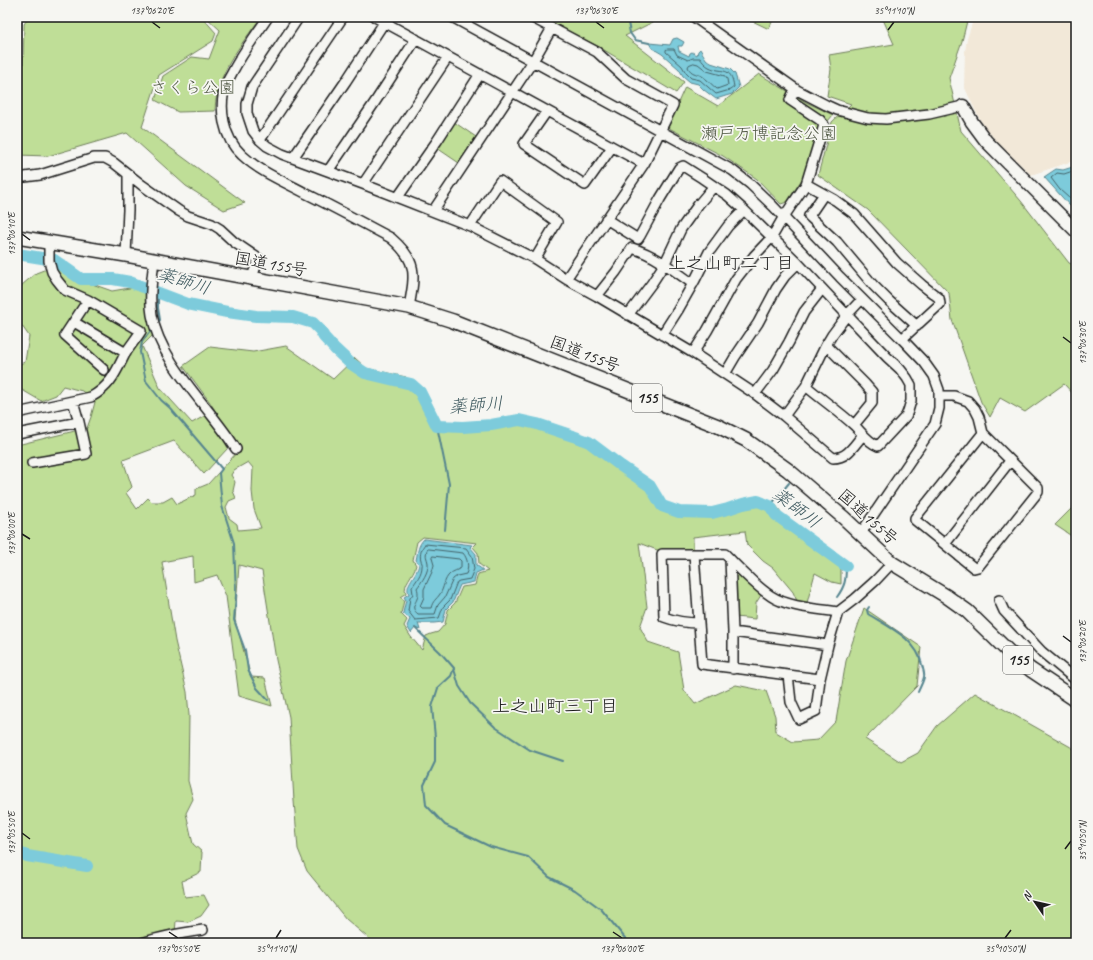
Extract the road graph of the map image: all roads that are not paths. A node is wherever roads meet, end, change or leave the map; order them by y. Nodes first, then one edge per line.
1 (268, 17) edge
2 (299, 17) edge
3 (343, 17) edge
4 (375, 17) edge
5 (452, 17) edge
6 (531, 17) edge
7 (694, 17) edge
8 (386, 20) edge
9 (552, 28) junction
10 (416, 39) junction
11 (448, 57) junction
12 (533, 61) junction
13 (480, 74) junction
14 (796, 89) junction
15 (513, 92) junction
16 (963, 106) joint
17 (547, 111) junction
18 (660, 130) junction
19 (260, 140) junction
20 (612, 147) junction
21 (293, 158) junction
22 (644, 164) junction
23 (328, 171) junction
24 (128, 174) junction
25 (17, 178) edge
26 (363, 184) junction
27 (806, 184) junction
28 (714, 186) junction
29 (824, 194) junction
30 (398, 197) junction
31 (744, 210) junction
32 (433, 211) junction
33 (783, 218) junction
34 (606, 219) junction
35 (470, 226) junction
36 (1076, 231) edge
37 (17, 237) edge
38 (772, 237) junction
39 (49, 242) junction
40 (126, 255) junction
41 (535, 259) junction
42 (154, 260) junction
43 (665, 263) junction
44 (798, 263) junction
45 (252, 279) junction
46 (566, 279) junction
47 (693, 284) junction
48 (822, 289) junction
49 (597, 296) junction
50 (862, 299) junction
51 (88, 300) junction
52 (409, 307) junction
53 (628, 315) junction
54 (847, 315) junction
55 (74, 322) junction
56 (918, 326) junction
57 (662, 335) junction
58 (902, 339) junction
59 (826, 344) junction
60 (126, 353) junction
61 (692, 353) junction
62 (104, 370) dead end
63 (725, 374) junction
64 (806, 386) junction
65 (755, 394) junction
66 (939, 396) junction
67 (73, 401) junction
68 (17, 413) edge
69 (784, 416) junction
70 (79, 422) junction
71 (854, 425) junction
72 (983, 433) junction
73 (17, 434) edge
74 (863, 435) junction
75 (236, 449) dead end
76 (1010, 461) junction
77 (32, 463) dead end
78 (861, 533) junction
79 (945, 544) junction
80 (694, 554) junction
81 (730, 559) junction
82 (892, 563) junction
83 (999, 600) dead end
84 (838, 612) junction
85 (699, 623) junction
86 (733, 632) junction
87 (828, 644) junction
88 (733, 669) junction
89 (788, 675) junction
90 (820, 679) junction
91 (1076, 680) edge
92 (1076, 700) edge
93 (203, 930) dead end
94 (142, 943) edge

1 - 52 street
2 - 19 street
3 - 19 street
4 - 8 street
5 - 12 street
6 - 9 street
7 - 14 street
8 - 10 street
8 - 21 street
9 - 12 street
9 - 18 street
10 - 11 street
10 - 23 street
11 - 13 street
11 - 26 street
12 - 15 street
12 - 18 street
13 - 15 street
13 - 30 street
14 - 16 street
14 - 27 street
15 - 17 street
15 - 32 street
16 - 36 main road
17 - 20 street
17 - 20 street
18 - 22 street
18 - 33 street
19 - 21 street
20 - 22 street
21 - 23 street
22 - 34 street
23 - 26 street
24 - 25 street
24 - 40 street
24 - 45 street
26 - 30 street
27 - 29 street
27 - 33 street
28 - 31 street
28 - 34 street
28 - 43 street
29 - 56 street
29 - 56 street
30 - 32 street
31 - 38 street
31 - 47 street
32 - 35 street
33 - 38 street
33 - 50 street
34 - 46 street
35 - 41 street
35 - 41 street
37 - 39 highway, 国道155号 / 155
38 - 44 street
38 - 61 street
39 - 40 highway, 国道155号 / 155
39 - 51 street
40 - 42 highway, 国道155号 / 155
41 - 46 street
42 - 45 highway, 国道155号 / 155
42 - 75 street
43 - 47 street
43 - 49 street
43 - 53 street
44 - 48 street
44 - 63 street
45 - 52 highway, 国道155号 / 155
46 - 49 street
47 - 57 street
48 - 54 street
48 - 65 street
49 - 53 street
50 - 54 street
50 - 58 street
51 - 55 street
51 - 60 street
52 - 78 highway, 国道155号 / 155
53 - 57 street
54 - 59 street
54 - 74 street
55 - 60 street
55 - 62 street
56 - 58 street
57 - 61 street
58 - 66 street
59 - 64 street
59 - 71 street
60 - 67 street
61 - 63 street
63 - 65 street
64 - 69 street
64 - 71 street
65 - 69 street
66 - 72 street
66 - 78 street
67 - 68 street
67 - 70 street
69 - 74 street
70 - 73 street
70 - 77 street
71 - 74 street
72 - 76 street
72 - 79 street
76 - 79 street
76 - 79 street
78 - 82 highway, 国道155号 / 155
80 - 81 street
80 - 85 street
80 - 85 street
81 - 84 street
81 - 86 street
82 - 84 street
82 - 92 highway, 国道155号 / 155
83 - 91 street
84 - 87 street
85 - 88 street
86 - 87 street
86 - 88 street
87 - 90 street
88 - 89 street
89 - 90 street
89 - 90 street
93 - 94 street

